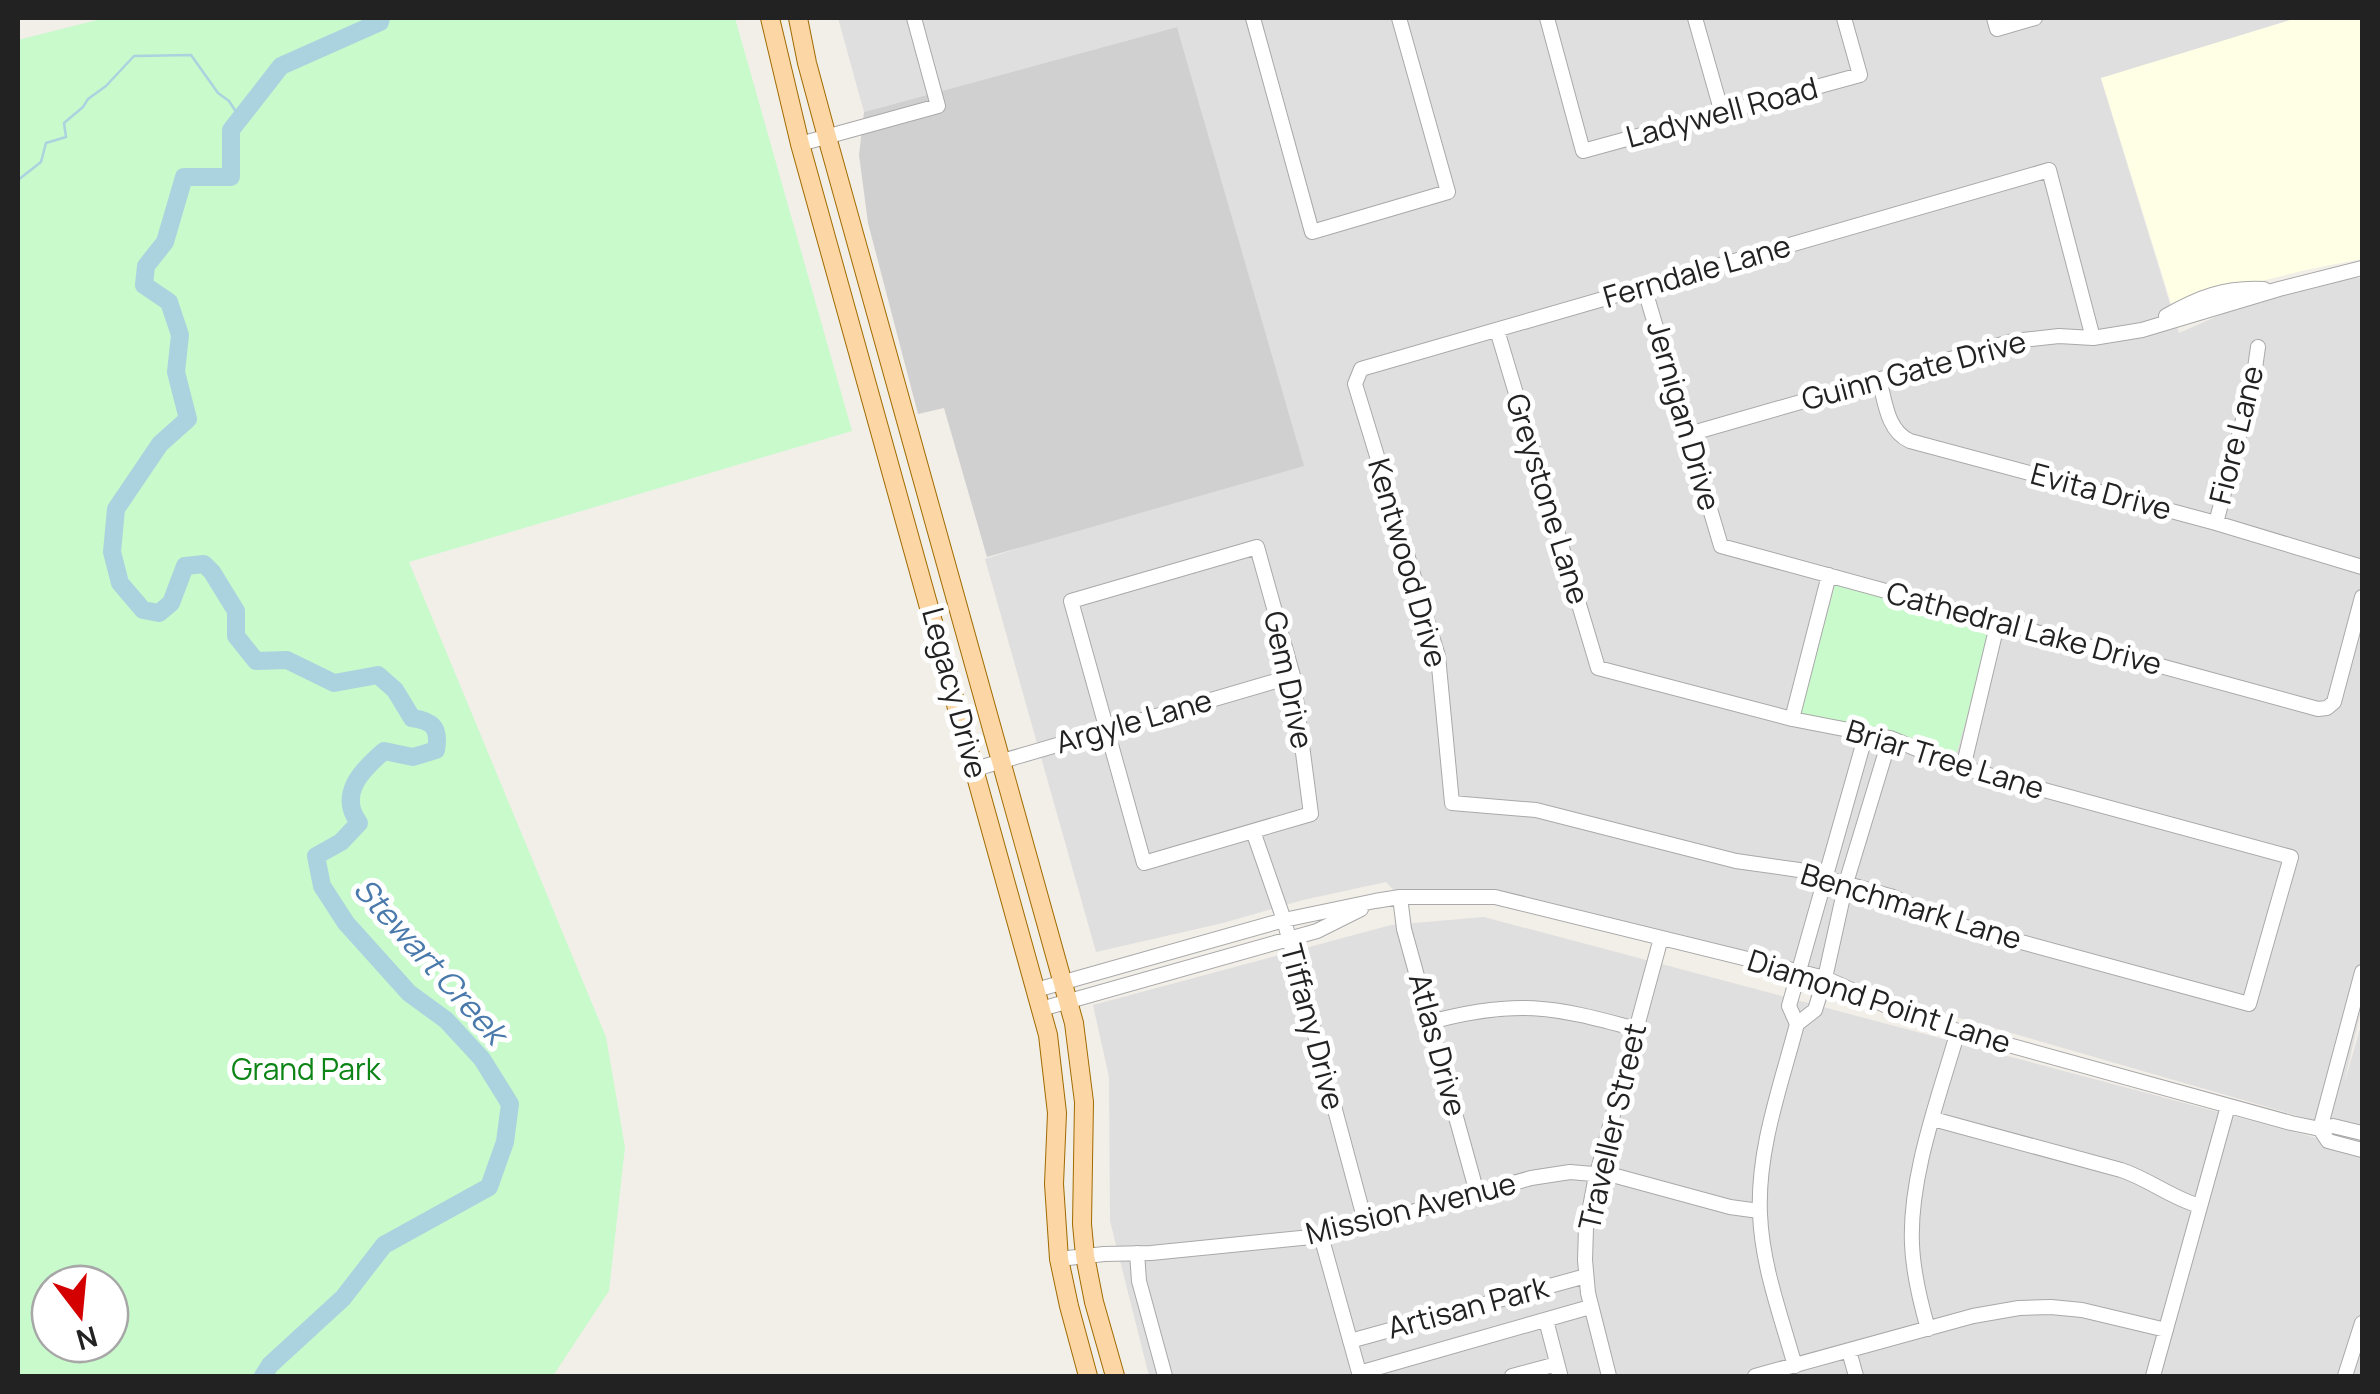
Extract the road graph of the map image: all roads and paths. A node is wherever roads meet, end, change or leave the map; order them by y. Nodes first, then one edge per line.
1 (770, 18) edge
2 (798, 18) edge
3 (915, 18) edge
4 (1252, 18) edge
5 (1400, 18) edge
6 (1546, 18) edge
7 (1695, 18) edge
8 (1844, 18) edge
9 (2034, 18) edge
10 (1995, 23) edge
11 (1722, 113) junction
12 (827, 136) junction
13 (800, 144) junction
14 (2362, 268) edge
15 (1644, 287) junction
16 (1497, 330) junction
17 (2093, 338) junction
18 (2258, 347) dead end
19 (1878, 378) junction
20 (1355, 384) joint
21 (908, 424) junction
22 (882, 432) junction
23 (1689, 434) junction
24 (2216, 522) junction
25 (1721, 546) joint
26 (2362, 567) edge
27 (1829, 576) junction
28 (2362, 598) edge
29 (1998, 622) junction
30 (1598, 668) joint
31 (1293, 676) junction
32 (1792, 719) junction
33 (1107, 730) junction
34 (1866, 734) junction
35 (1890, 738) junction
36 (1001, 762) junction
37 (1963, 768) junction
38 (975, 769) junction
39 (1452, 803) joint
40 (1253, 831) junction
41 (1826, 879) junction
42 (1846, 883) junction
43 (1400, 897) junction
44 (1374, 901) junction
45 (1284, 920) junction
46 (1288, 938) junction
47 (1661, 938) junction
48 (1800, 972) junction
49 (2362, 972) edge
50 (1824, 978) junction
51 (1063, 982) junction
52 (1036, 990) junction
53 (1068, 1002) junction
54 (2250, 1004) joint
55 (1041, 1009) junction
56 (1430, 1022) junction
57 (1796, 1024) junction
58 (1636, 1029) junction
59 (1958, 1031) junction
60 (2228, 1106) junction
61 (1934, 1118) junction
62 (2320, 1129) junction
63 (2362, 1133) edge
64 (2362, 1150) edge
65 (1597, 1173) junction
66 (1477, 1193) junction
67 (2200, 1206) junction
68 (1760, 1211) junction
69 (1366, 1225) junction
70 (1322, 1236) junction
71 (1138, 1253) junction
72 (1085, 1256) junction
73 (1058, 1259) junction
74 (1586, 1276) junction
75 (1590, 1307) junction
76 (1546, 1320) junction
77 (2362, 1322) edge
78 (1928, 1329) junction
79 (2166, 1330) junction
80 (1350, 1341) junction
81 (1849, 1351) junction
82 (1794, 1366) junction
83 (1558, 1370) edge
84 (1360, 1375) edge
85 (1088, 1376) edge
86 (1115, 1376) edge
87 (1165, 1376) edge
88 (1512, 1376) edge
89 (1608, 1376) edge
90 (1755, 1376) edge
91 (1856, 1376) edge
92 (2153, 1376) edge
93 (2346, 1376) edge

1 - 13 main road, Legacy Drive
2 - 12 main road, Legacy Drive
3 - 12 street
4 - 5 street
6 - 11 street, Ladywell Road
7 - 11 street
8 - 11 street, Ladywell Road
9 - 10 street
12 - 13 street
12 - 21 main road, Legacy Drive
13 - 22 main road, Legacy Drive
14 - 17 street, Guinn Gate Drive
15 - 16 street, Ferndale Lane
15 - 17 street, Ferndale Lane
15 - 23 street, Jernigan Drive
16 - 20 street, Ferndale Lane
16 - 30 street, Greystone Lane
17 - 19 street, Guinn Gate Drive
18 - 24 street, Fiore Lane
19 - 23 street, Guinn Gate Drive
19 - 24 street, Evita Drive
20 - 39 street, Kentwood Drive
21 - 22 main road
21 - 36 main road, Legacy Drive
22 - 38 main road, Legacy Drive
23 - 25 street, Jernigan Drive
24 - 26 street, Evita Drive
25 - 27 street, Cathedral Lake Drive
27 - 29 street, Cathedral Lake Drive
27 - 32 street
28 - 29 street, Cathedral Lake Drive
29 - 37 street
30 - 32 street, Briar Tree Lane
31 - 33 street, Argyle Lane
31 - 33 street, Gem Drive
31 - 40 street, Gem Drive
32 - 34 street, Briar Tree Lane
33 - 36 street, Argyle Lane
33 - 40 street
34 - 35 street, Briar Tree Lane
34 - 41 street
35 - 37 street, Briar Tree Lane
35 - 42 street
36 - 38 street, Argyle Lane
36 - 51 main road, Legacy Drive
37 - 54 street, Briar Tree Lane
38 - 52 main road, Legacy Drive
39 - 41 street, Benchmark Lane
40 - 45 street, Tiffany Drive
41 - 42 street, Benchmark Lane
41 - 48 street
42 - 50 street
42 - 54 street, Benchmark Lane
43 - 44 street, Diamond Point Lane
43 - 47 street, Diamond Point Lane
43 - 56 street, Atlas Drive
44 - 45 street, Diamond Point Lane
44 - 46 street, Diamond Point Lane
45 - 46 street, Tiffany Drive
45 - 51 street, Diamond Point Lane
46 - 53 street, Diamond Point Lane
46 - 69 street, Tiffany Drive
47 - 48 street, Diamond Point Lane
47 - 58 street, Traveller Street
48 - 50 street, Diamond Point Lane
48 - 57 street
49 - 62 street
50 - 57 street
50 - 59 street, Diamond Point Lane
51 - 52 street, Diamond Point Lane
51 - 53 main road, Legacy Drive
52 - 55 main road, Legacy Drive
53 - 55 street, Diamond Point Lane
53 - 72 main road, Legacy Drive
55 - 73 main road, Legacy Drive
56 - 58 street
56 - 66 street, Atlas Drive
57 - 68 street
58 - 65 street, Traveller Street
59 - 60 street, Diamond Point Lane
59 - 61 street
60 - 62 street, Diamond Point Lane
60 - 67 street
61 - 67 street
61 - 78 street
62 - 63 street, Diamond Point Lane
62 - 64 street, Diamond Point Lane
65 - 66 street, Mission Avenue
65 - 68 street, Mission Avenue
65 - 74 street, Traveller Street
66 - 69 street, Mission Avenue
67 - 79 street
68 - 82 street
69 - 70 street, Mission Avenue
70 - 71 street, Mission Avenue
70 - 80 street
71 - 72 street, Mission Avenue
71 - 87 street
72 - 73 street, Mission Avenue
72 - 86 main road, Legacy Drive
73 - 85 main road, Legacy Drive
74 - 75 street, Traveller Street
74 - 80 street, Artisan Park
75 - 76 street, Artisan Park
75 - 89 street, Traveller Street
76 - 83 street
76 - 84 street, Artisan Park
77 - 93 street
78 - 79 street
78 - 81 street
79 - 92 street
80 - 84 street
81 - 82 street
81 - 91 street
82 - 90 street
83 - 88 street

